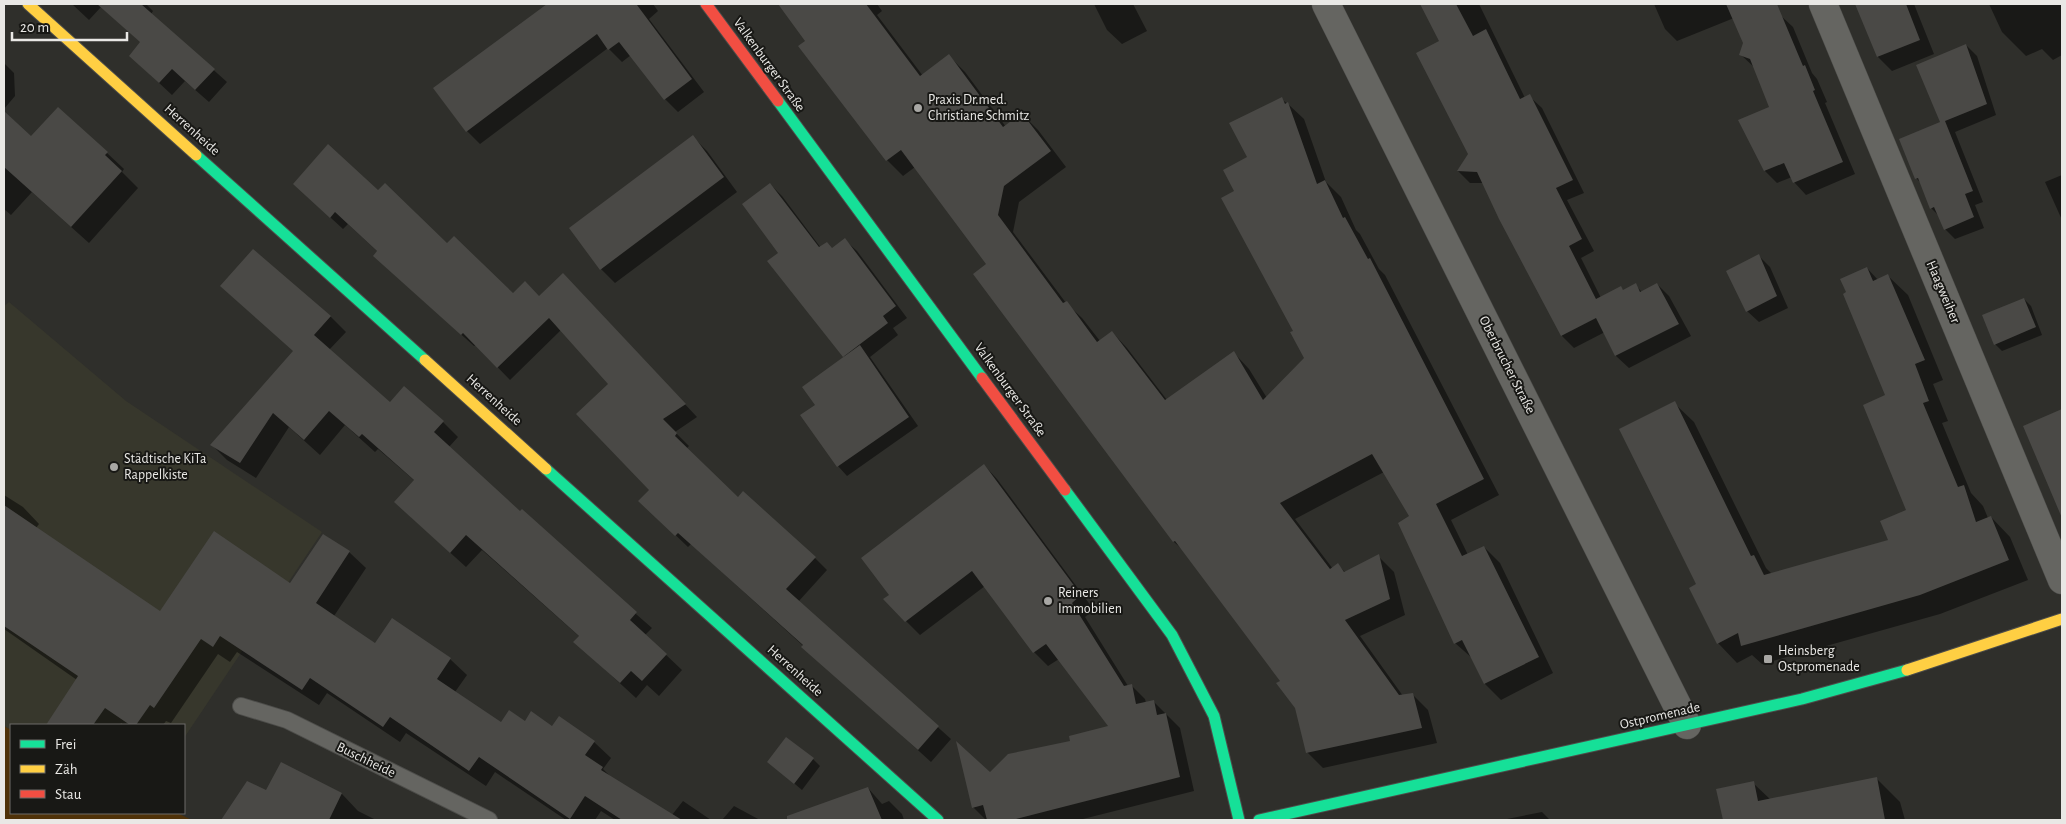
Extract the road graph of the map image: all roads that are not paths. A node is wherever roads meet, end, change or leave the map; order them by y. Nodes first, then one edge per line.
1 (28, 4) edge
2 (706, 4) edge
3 (1326, 4) edge
4 (1823, 4) edge
5 (2062, 580) edge
6 (2062, 619) edge
7 (241, 706) dead end
8 (1687, 725) junction
9 (489, 820) edge
10 (938, 820) edge
11 (1239, 820) edge
12 (1259, 820) edge

1 - 10 street, Herrenheide
2 - 11 street, Valkenburger Straße
3 - 8 street, Oberbrucher Straße
4 - 5 street, Haagweiher
6 - 8 street, Ostpromenade
7 - 9 lane, Buschheide
8 - 12 street, Ostpromenade

